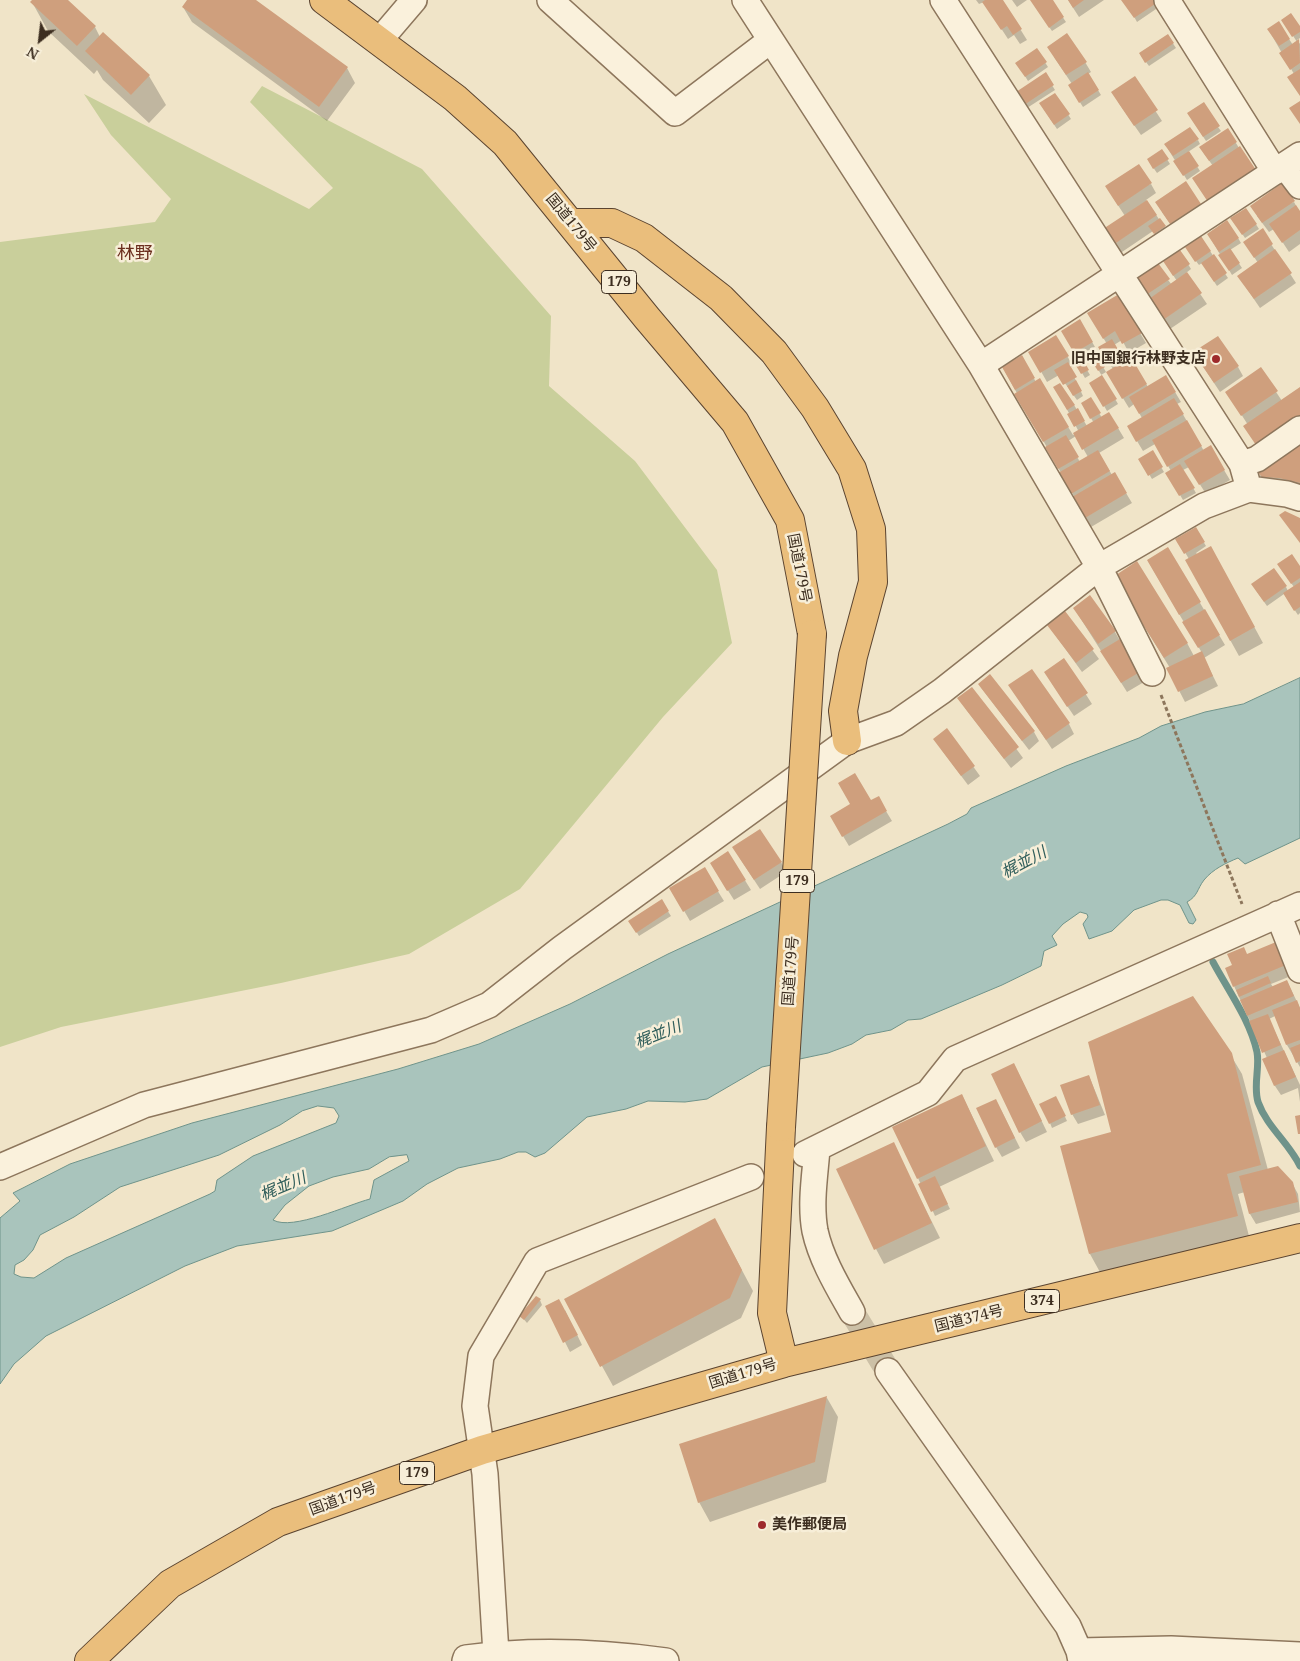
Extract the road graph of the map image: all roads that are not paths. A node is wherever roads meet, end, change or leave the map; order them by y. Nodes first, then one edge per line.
1 (324, 0) edge
2 (414, 0) edge
3 (550, 0) edge
4 (746, 0) edge
5 (943, 0) edge
6 (1167, 0) edge
7 (771, 40) junction
8 (379, 41) junction
9 (1286, 164) edge
10 (1300, 186) edge
11 (571, 223) junction
12 (1119, 273) junction
13 (981, 365) junction
14 (1300, 429) edge
15 (1242, 464) junction
16 (1249, 489) junction
17 (1300, 498) edge
18 (1099, 567) junction
19 (1152, 672) dead end
20 (847, 741) junction
21 (1289, 909) edge
22 (1300, 970) edge
23 (0, 1166) edge
24 (751, 1177) dead end
25 (1300, 1238) edge
26 (852, 1312) tunnel mouth
27 (784, 1363) junction
28 (888, 1370) tunnel mouth
29 (482, 1450) junction
30 (496, 1654) junction
31 (1300, 1655) edge
32 (1080, 1656) edge
33 (89, 1661) edge
34 (465, 1661) edge
35 (666, 1661) edge

1 - 8 highway, 国道179号 / 179
2 - 8 street
3 - 7 street
4 - 7 street
5 - 12 street
6 - 9 street
7 - 13 street
8 - 11 highway, 国道179号 / 179
9 - 10 street
9 - 12 street
11 - 20 highway
11 - 27 highway, 国道179号 / 179, bridge
12 - 13 street
12 - 15 street
13 - 18 street
14 - 15 street
15 - 16 street
16 - 17 street
16 - 18 street
18 - 19 street
18 - 20 street
20 - 23 street
21 - 22 street
21 - 26 street
24 - 29 street
25 - 27 highway, 国道374号 / 374
27 - 29 highway, 国道179号 / 179
28 - 32 street
29 - 30 street
29 - 33 highway, 国道179号 / 179
30 - 34 street
30 - 35 street
31 - 32 street

